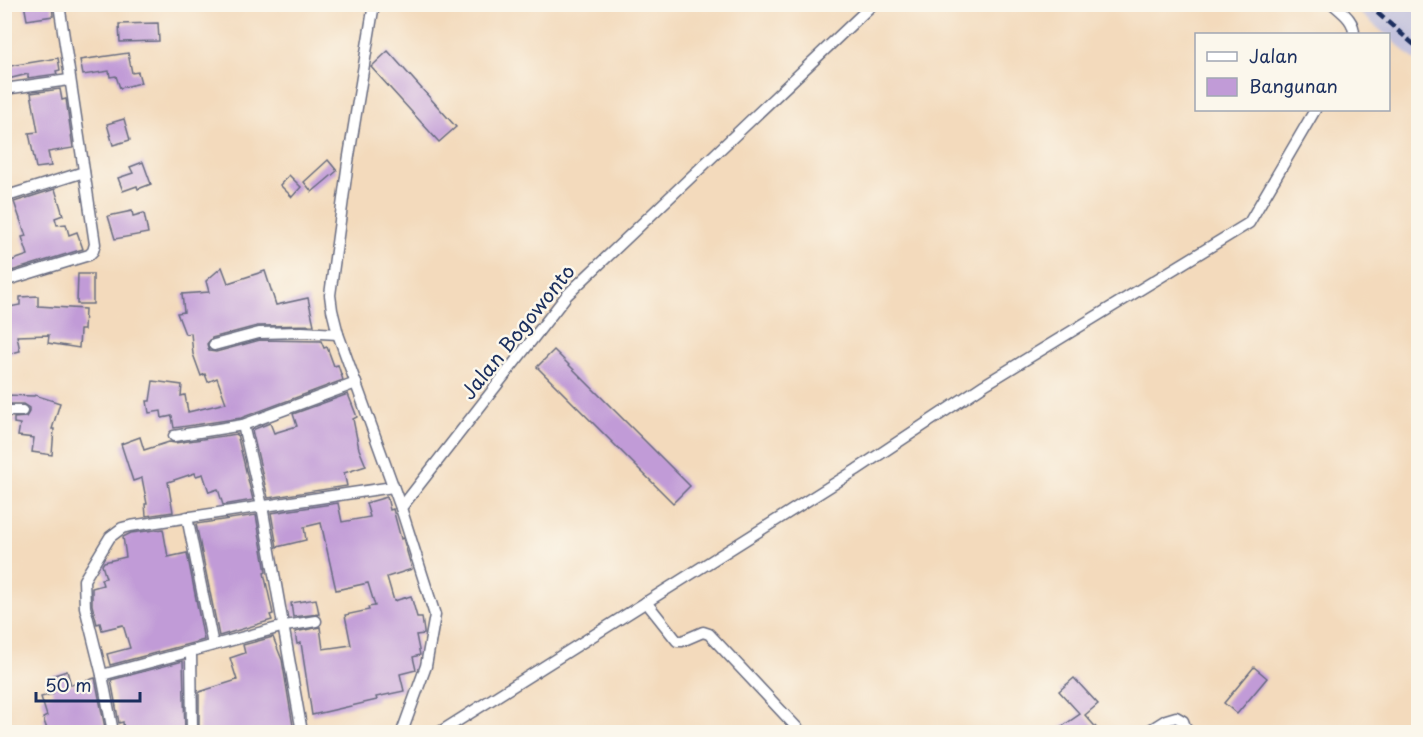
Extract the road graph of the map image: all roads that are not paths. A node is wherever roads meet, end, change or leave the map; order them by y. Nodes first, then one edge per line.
1 (58, 4) edge
2 (374, 4) edge
3 (873, 4) edge
4 (1332, 4) edge
5 (1354, 33) edge
6 (69, 80) junction
7 (4, 89) edge
8 (1314, 111) edge
9 (84, 172) junction
10 (4, 197) edge
11 (4, 281) edge
12 (338, 334) junction
13 (214, 345) dead end
14 (356, 383) junction
15 (4, 411) edge
16 (22, 411) dead end
17 (243, 425) junction
18 (174, 436) dead end
19 (393, 487) junction
20 (262, 506) junction
21 (401, 508) junction
22 (187, 517) junction
23 (646, 602) junction
24 (315, 621) dead end
25 (285, 626) junction
26 (213, 645) junction
27 (191, 651) junction
28 (102, 675) junction
29 (112, 732) edge
30 (192, 732) edge
31 (302, 732) edge
32 (402, 732) edge
33 (440, 732) edge
34 (801, 732) edge
35 (1147, 732) edge
36 (1187, 732) edge

1 - 6 street
2 - 12 street
3 - 21 street, Jalan Bogowonto
4 - 5 street
6 - 7 street
6 - 9 street
8 - 23 street
9 - 10 street
9 - 11 street
12 - 13 street
12 - 14 street
14 - 17 street
14 - 19 street
15 - 16 street
17 - 18 street
17 - 20 street
19 - 20 street
19 - 21 street
20 - 22 street
20 - 25 street
21 - 32 street
22 - 26 street
22 - 28 street
23 - 33 street
23 - 34 street
24 - 25 street
25 - 26 street
25 - 31 street
26 - 27 street
27 - 28 street
27 - 30 street
28 - 29 street
35 - 36 street

